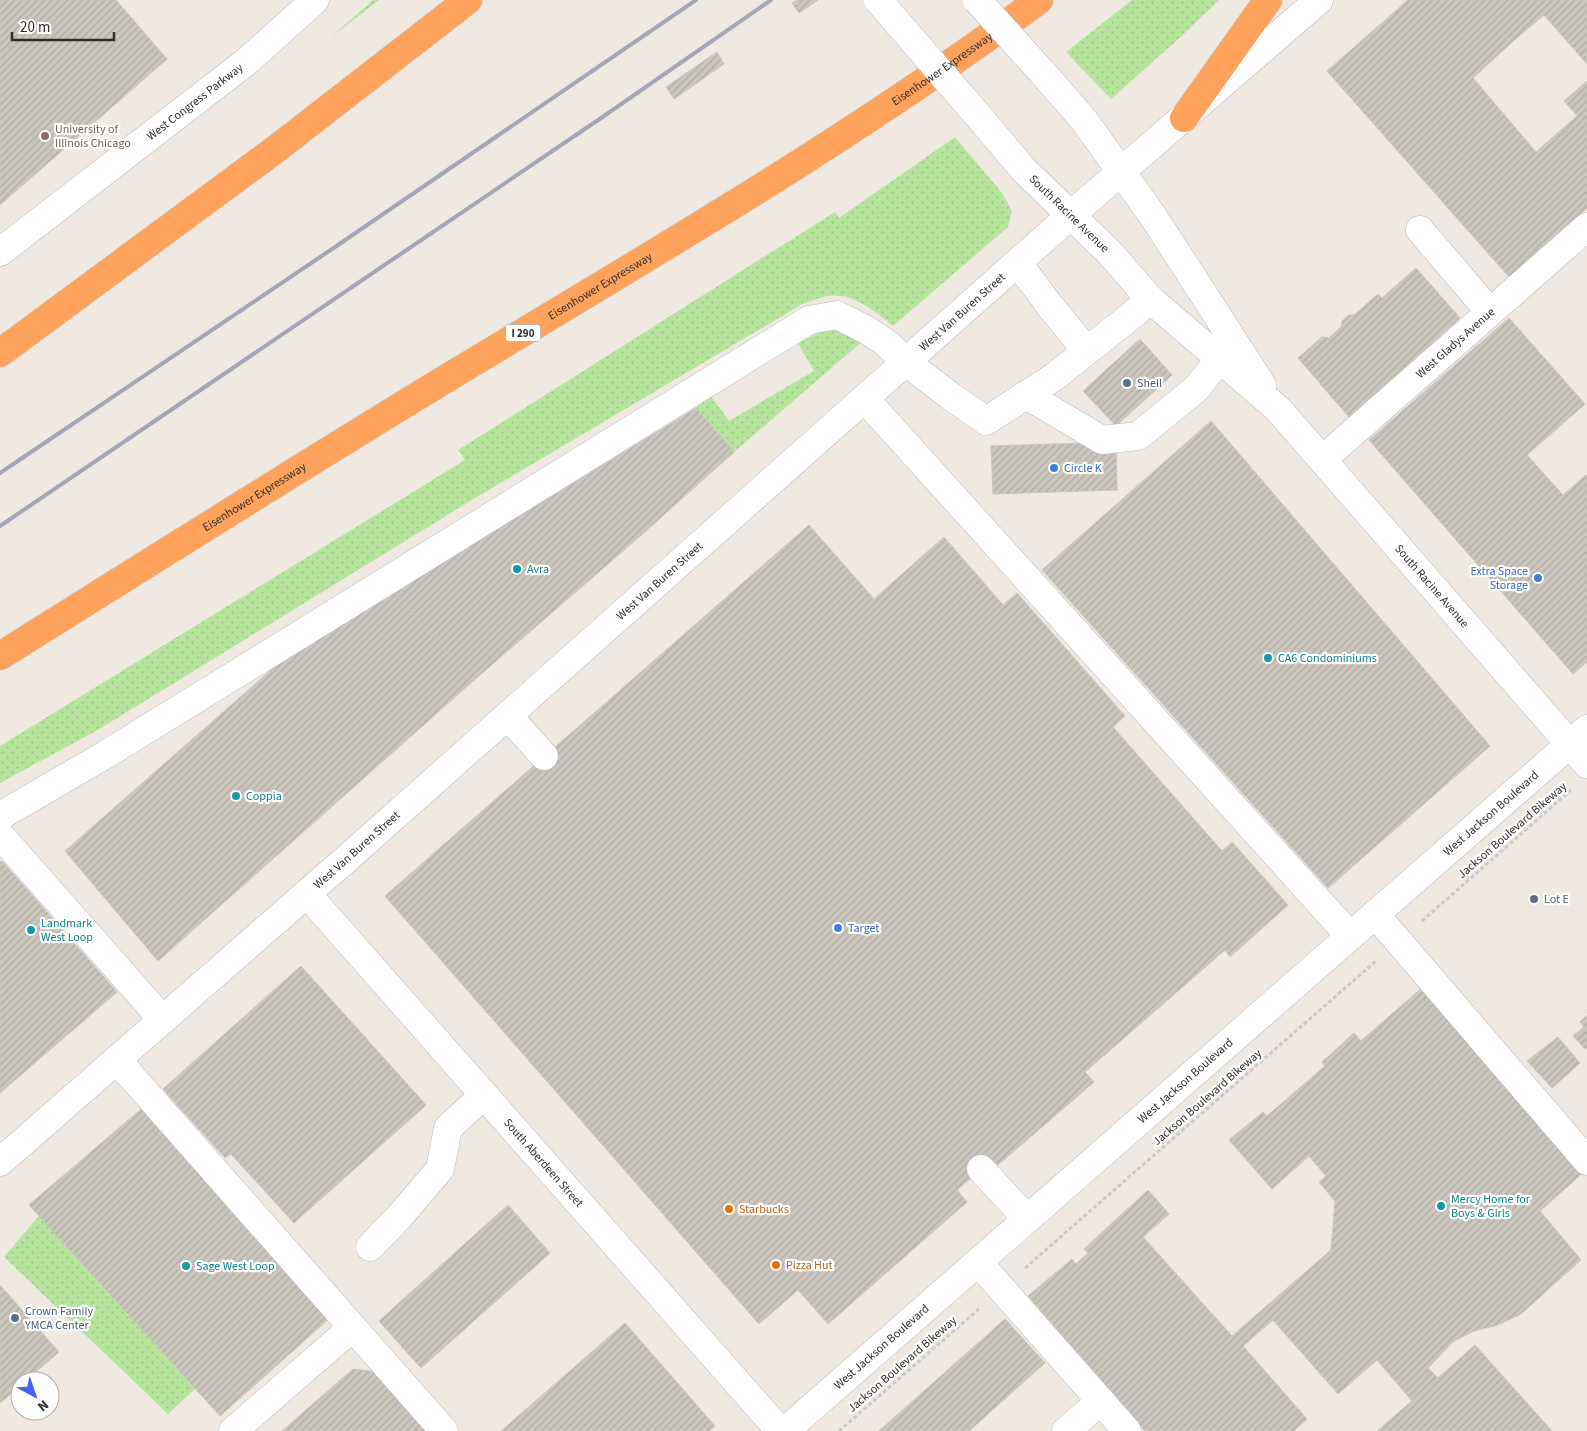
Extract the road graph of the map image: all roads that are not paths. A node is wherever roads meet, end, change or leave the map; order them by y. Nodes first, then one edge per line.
1 (315, 0) edge
2 (468, 0) edge
3 (878, 0) edge
4 (977, 0) edge
5 (1039, 0) edge
6 (1268, 0) edge
7 (1319, 0) edge
8 (1184, 118) junction
9 (1121, 172) junction
10 (1072, 215) junction
11 (1587, 227) edge
12 (1420, 230) dead end
13 (0, 252) edge
14 (1018, 263) junction
15 (1150, 299) junction
16 (1490, 312) junction
17 (1087, 351) junction
18 (0, 353) edge
19 (1220, 359) junction
20 (906, 362) junction
21 (1026, 395) junction
22 (865, 399) junction
23 (1278, 409) junction
24 (1323, 459) junction
25 (0, 656) edge
26 (508, 716) junction
27 (1581, 746) edge
28 (544, 756) dead end
29 (0, 816) edge
30 (0, 835) edge
31 (307, 894) junction
32 (1375, 914) junction
33 (1350, 936) junction
34 (163, 1020) junction
35 (117, 1060) junction
36 (484, 1095) junction
37 (1587, 1161) edge
38 (0, 1162) edge
39 (981, 1169) dead end
40 (1027, 1219) junction
41 (370, 1247) dead end
42 (978, 1262) junction
43 (352, 1328) junction
44 (1101, 1401) junction
45 (233, 1431) edge
46 (444, 1431) edge
47 (780, 1431) edge
48 (785, 1431) edge
49 (1066, 1431) edge
50 (1127, 1431) edge

1 - 13 street, West Congress Parkway
2 - 18 highway
3 - 10 street, South Racine Avenue, bridge
4 - 9 street, South Racine Avenue, bridge
5 - 25 highway, Eisenhower Expressway / I 290
6 - 8 highway
7 - 8 street, West Van Buren Street
8 - 9 street, West Van Buren Street
9 - 10 street, West Van Buren Street
9 - 23 street, South Racine Avenue
10 - 14 street, West Van Buren Street
10 - 15 street, South Racine Avenue
11 - 16 street, West Gladys Avenue
12 - 16 street
14 - 17 street
14 - 20 street, West Van Buren Street
15 - 17 street
15 - 19 street, South Racine Avenue
16 - 24 street, West Gladys Avenue
17 - 21 street
19 - 21 street
19 - 23 street, South Racine Avenue
20 - 21 street
20 - 22 street, West Van Buren Street
20 - 29 street
22 - 26 street, West Van Buren Street
22 - 33 street
23 - 24 street, South Racine Avenue
24 - 27 street, South Racine Avenue
26 - 28 street
26 - 31 street, West Van Buren Street
27 - 32 street, West Jackson Boulevard
30 - 34 street
31 - 34 street, West Van Buren Street
31 - 36 street, South Aberdeen Street
32 - 33 street, West Jackson Boulevard
32 - 37 street
33 - 40 street, West Jackson Boulevard
34 - 35 street, West Van Buren Street
35 - 38 street, West Van Buren Street
35 - 43 street
36 - 41 street
36 - 47 street, South Aberdeen Street
39 - 40 street
40 - 42 street, West Jackson Boulevard
42 - 44 street
42 - 48 street, West Jackson Boulevard
43 - 45 street
43 - 46 street
44 - 49 street
44 - 50 street

